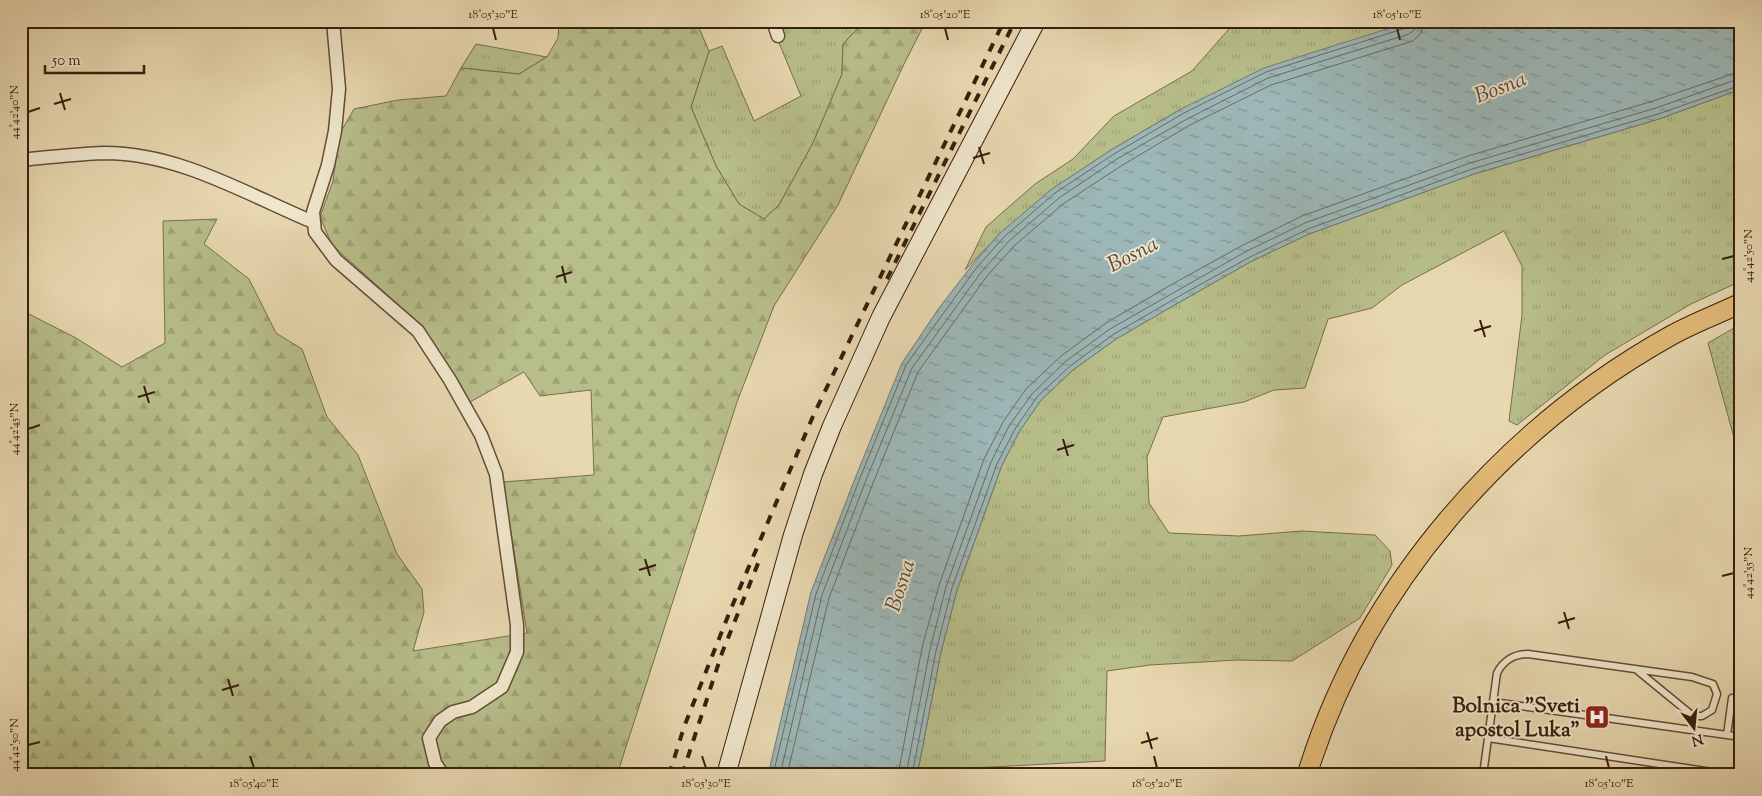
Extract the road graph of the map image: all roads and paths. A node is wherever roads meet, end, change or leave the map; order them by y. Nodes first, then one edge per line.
1 (333, 21) edge
2 (773, 21) edge
3 (1036, 21) edge
4 (778, 36) dead end
5 (21, 160) edge
6 (313, 222) junction
7 (1741, 303) edge
8 (1638, 671) junction
9 (1741, 699) edge
10 (1493, 702) junction
11 (1727, 736) junction
12 (1488, 738) junction
13 (1741, 738) edge
14 (443, 775) edge
15 (726, 775) edge
16 (1306, 775) edge
17 (1483, 775) edge
18 (1732, 775) edge

1 - 6 street
2 - 4 street
3 - 15 main road
5 - 6 street
6 - 14 street
7 - 16 main road
8 - 8 lane
8 - 10 lane
9 - 11 lane
10 - 11 lane
10 - 12 lane
11 - 13 lane
12 - 17 lane
12 - 18 lane

